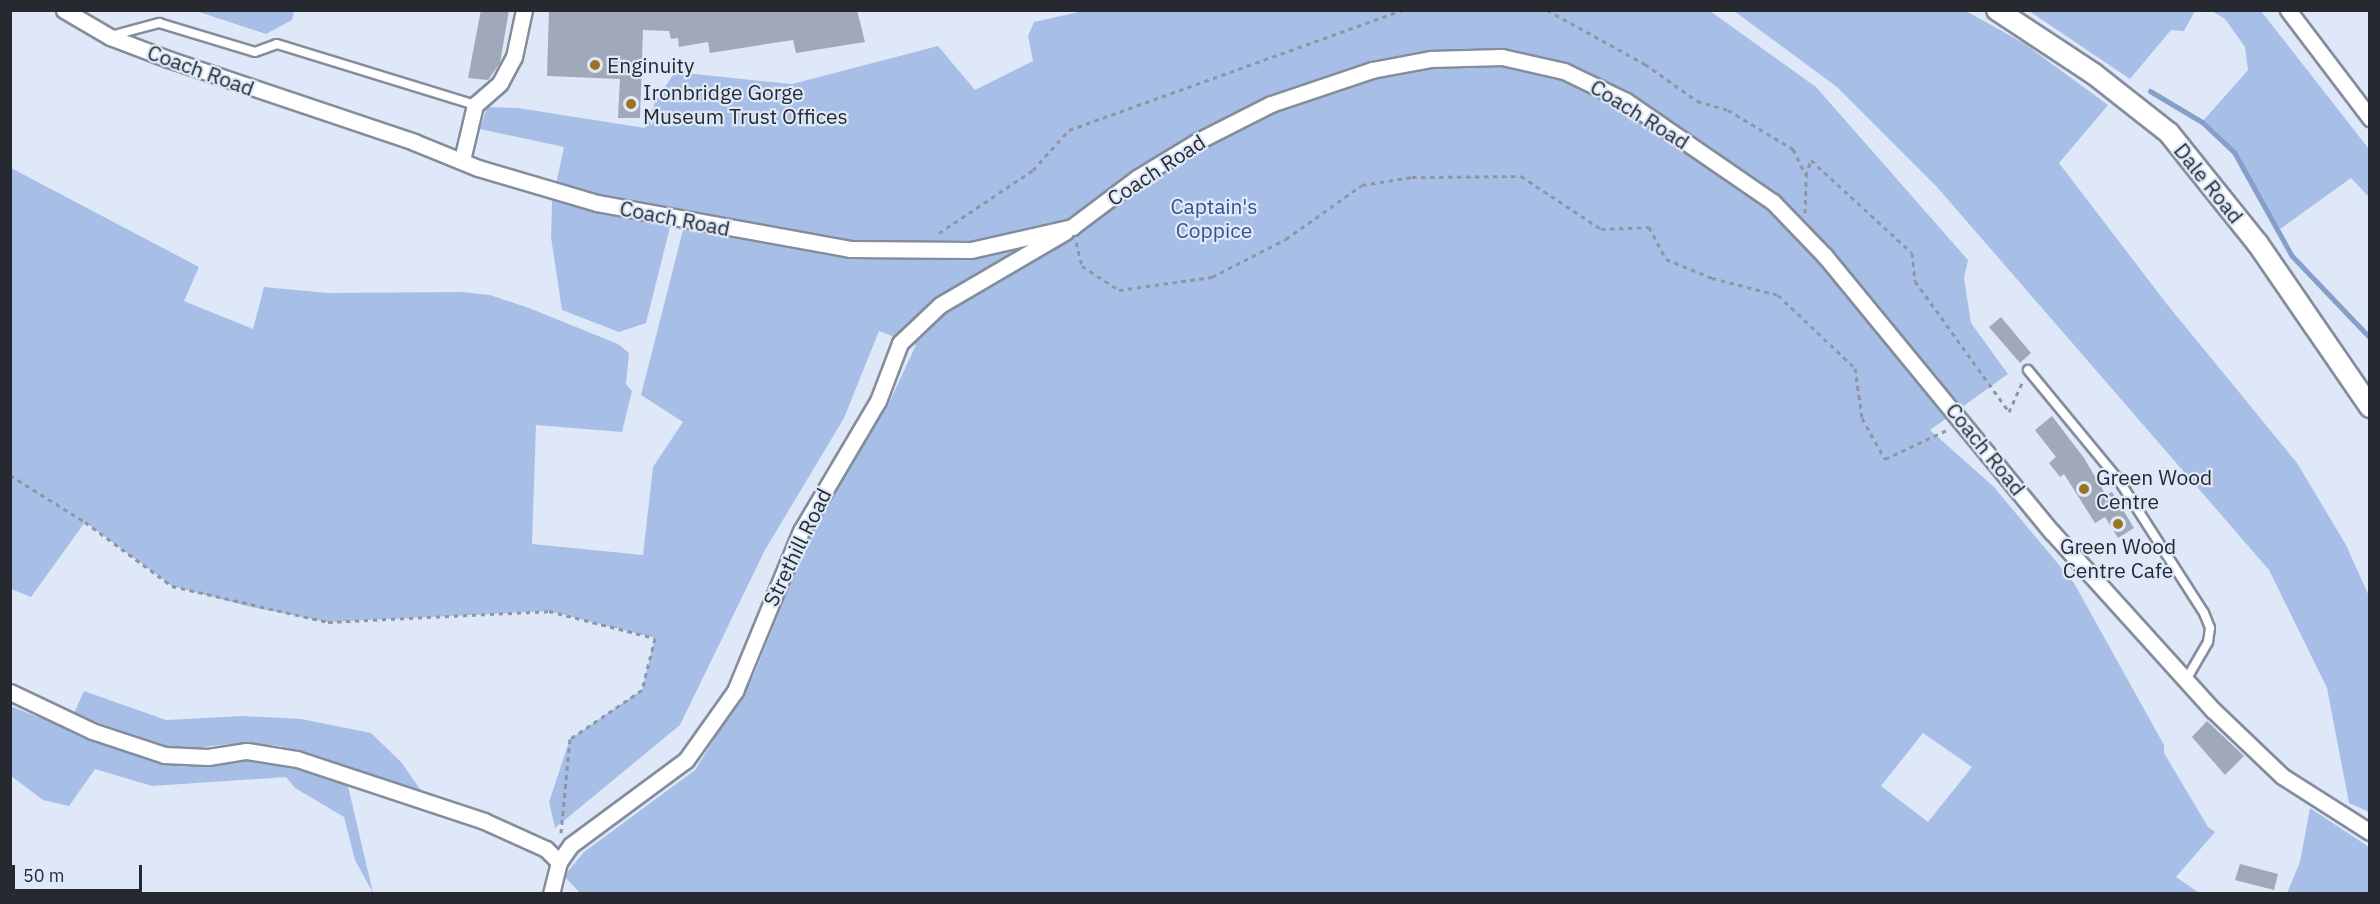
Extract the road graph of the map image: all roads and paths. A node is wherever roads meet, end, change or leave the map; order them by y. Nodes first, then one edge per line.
1 (64, 10) edge
2 (524, 10) edge
3 (1403, 10) edge
4 (1547, 10) edge
5 (1997, 10) edge
6 (2288, 10) edge
7 (110, 37) junction
8 (474, 105) junction
9 (2370, 118) edge
10 (462, 160) junction
11 (1806, 176) junction
12 (1072, 227) junction
13 (1800, 228) junction
14 (913, 250) junction
15 (2028, 370) joint
16 (2370, 407) edge
17 (1964, 422) junction
18 (10, 476) edge
19 (2186, 680) junction
20 (10, 692) edge
21 (2370, 832) edge
22 (558, 862) junction
23 (551, 894) edge

1 - 7 street, Coach Road
2 - 8 street
3 - 14 path
4 - 11 path
5 - 16 street, Dale Road
6 - 9 street
7 - 8 lane
7 - 10 street, Coach Road
8 - 10 street
10 - 14 street, Coach Road
11 - 13 path
11 - 15 path
12 - 13 street, Coach Road
12 - 14 street, Coach Road
12 - 17 path
12 - 22 street, Strethill Road
13 - 17 street, Coach Road
15 - 19 lane
17 - 19 street, Coach Road
18 - 22 path
19 - 21 street, Coach Road
20 - 22 street
22 - 23 street, Strethill Road

